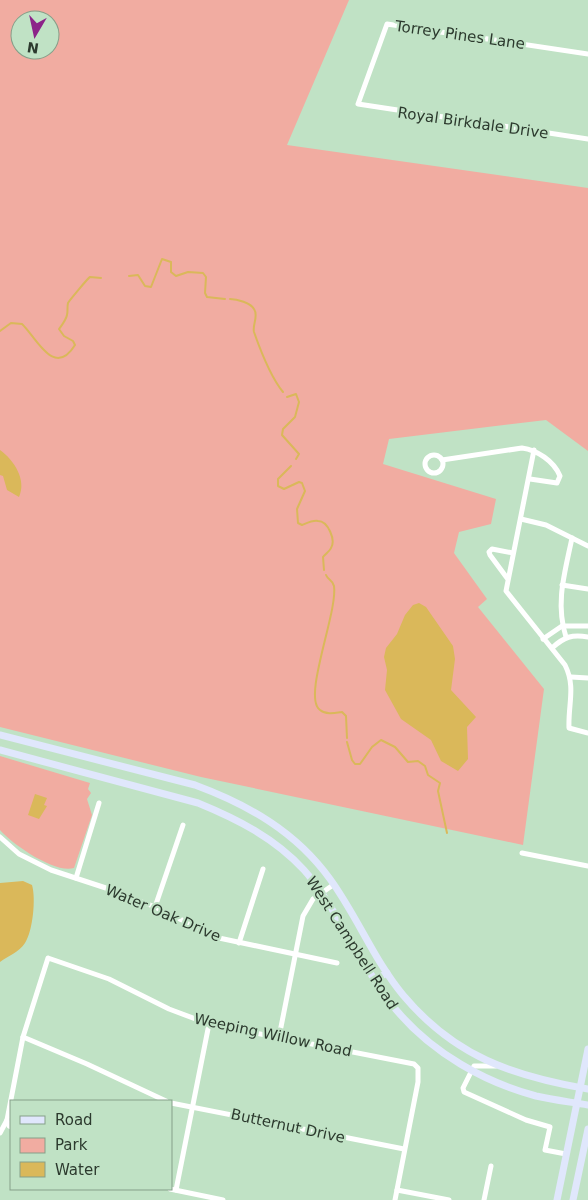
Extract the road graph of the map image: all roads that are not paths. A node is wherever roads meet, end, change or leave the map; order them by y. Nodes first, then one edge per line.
1 (588, 54) edge
2 (358, 104) joint
3 (588, 139) edge
4 (534, 450) junction
5 (442, 460) dead end
6 (530, 479) junction
7 (521, 519) junction
8 (572, 538) junction
9 (588, 546) edge
10 (513, 554) junction
11 (507, 578) junction
12 (562, 585) junction
13 (588, 589) edge
14 (562, 626) junction
15 (588, 626) edge
16 (566, 637) junction
17 (588, 637) edge
18 (542, 638) junction
19 (552, 648) junction
20 (571, 677) junction
21 (588, 678) edge
22 (588, 733) edge
23 (0, 735) edge
24 (0, 750) edge
25 (99, 803) dead end
26 (183, 825) dead end
27 (0, 837) edge
28 (522, 853) dead end
29 (588, 866) edge
30 (263, 869) dead end
31 (76, 878) junction
32 (333, 885) junction
33 (320, 892) junction
34 (154, 907) junction
35 (239, 943) junction
36 (295, 954) junction
37 (337, 963) dead end
38 (387, 973) junction
39 (374, 980) junction
40 (208, 1024) junction
41 (23, 1037) junction
42 (279, 1037) junction
43 (588, 1048) edge
44 (496, 1066) junction
45 (471, 1070) junction
46 (580, 1088) junction
47 (588, 1089) edge
48 (11, 1100) edge
49 (164, 1100) edge
50 (172, 1103) edge
51 (577, 1103) junction
52 (10, 1104) edge
53 (588, 1105) edge
54 (192, 1108) junction
55 (7, 1120) junction
56 (10, 1125) edge
57 (588, 1129) edge
58 (0, 1133) edge
59 (404, 1150) junction
60 (566, 1154) junction
61 (491, 1166) dead end
62 (173, 1190) edge
63 (397, 1190) junction
64 (223, 1200) edge
65 (395, 1200) edge
66 (449, 1200) edge
67 (484, 1200) edge
68 (557, 1200) edge
69 (573, 1200) edge

1 - 2 street, Torrey Pines Lane
2 - 3 street, Royal Birkdale Drive
4 - 5 street
4 - 6 street
4 - 6 street
6 - 7 street
7 - 8 street
7 - 10 street
8 - 9 street
8 - 12 street
10 - 11 street
10 - 11 street
11 - 18 street
12 - 13 street
12 - 14 street
14 - 15 street
14 - 16 street
14 - 18 street
16 - 17 street
16 - 19 street
18 - 19 street
19 - 20 street
20 - 21 street
20 - 22 street
23 - 32 main road, West Campbell Road
24 - 33 main road, West Campbell Road
25 - 31 street
26 - 34 street
27 - 31 street, Water Oak Drive
28 - 29 street
30 - 35 street
31 - 34 street, Water Oak Drive
32 - 33 street
32 - 38 main road, West Campbell Road
33 - 36 street
33 - 39 main road, West Campbell Road
34 - 35 street, Water Oak Drive
35 - 36 street, Water Oak Drive
36 - 37 street, Water Oak Drive
36 - 42 street
38 - 39 main road
38 - 44 main road, West Campbell Road
39 - 45 main road, West Campbell Road
40 - 41 street, Weeping Willow Road
40 - 42 street, Weeping Willow Road
40 - 54 street
41 - 48 street
41 - 49 street
42 - 59 street, Weeping Willow Road
43 - 46 main road
44 - 45 street
44 - 46 main road, West Campbell Road
45 - 51 main road, West Campbell Road
45 - 60 street
46 - 47 main road, West Campbell Road
46 - 51 main road
50 - 54 street, Butternut Drive
51 - 53 main road, West Campbell Road
51 - 60 main road
52 - 55 street
54 - 59 street, Butternut Drive
54 - 62 street
55 - 56 street
55 - 58 street
57 - 69 main road
59 - 63 street
60 - 68 main road
61 - 67 street
62 - 64 street
63 - 65 street
63 - 66 street

